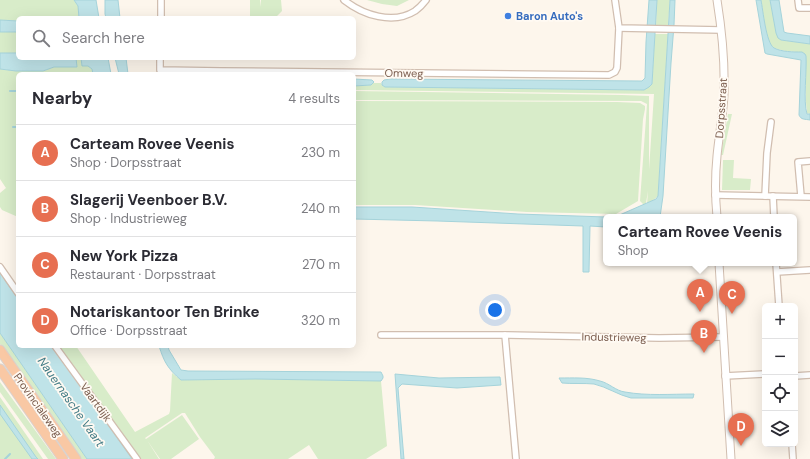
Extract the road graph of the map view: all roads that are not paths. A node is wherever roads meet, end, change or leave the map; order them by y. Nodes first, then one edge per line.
1 (161, 0) edge
2 (344, 0) edge
3 (426, 0) edge
4 (615, 0) edge
5 (717, 0) edge
6 (798, 0) edge
7 (810, 8) edge
8 (161, 16) edge
9 (619, 28) junction
10 (721, 30) junction
11 (160, 60) edge
12 (252, 72) edge
13 (356, 73) edge
14 (771, 122) dead end
15 (810, 161) edge
16 (715, 195) junction
17 (765, 196) junction
18 (773, 196) junction
19 (801, 196) junction
20 (810, 197) edge
21 (717, 214) edge
22 (774, 214) edge
23 (719, 266) edge
24 (776, 266) edge
25 (0, 267) edge
26 (810, 270) edge
27 (777, 272) junction
28 (16, 290) edge
29 (779, 303) edge
30 (382, 335) dead end
31 (505, 335) junction
32 (723, 337) junction
33 (56, 348) edge
34 (0, 350) edge
35 (0, 369) edge
36 (762, 374) edge
37 (810, 375) edge
38 (725, 376) junction
39 (798, 376) edge
40 (792, 447) edge
41 (63, 459) edge
42 (76, 459) edge
43 (137, 459) edge
44 (516, 459) edge
45 (731, 459) edge
46 (793, 459) edge

1 - 8 street
2 - 3 street
4 - 9 street
5 - 10 street, Dorpsstraat
6 - 7 street
9 - 10 street
9 - 13 street, Omweg
10 - 16 street, Dorpsstraat
11 - 12 street, Omweg
14 - 17 street
15 - 19 street
16 - 17 street
16 - 21 street, Dorpsstraat
17 - 18 street
18 - 19 street
18 - 22 street
19 - 20 street
23 - 32 street
24 - 27 street
25 - 28 street
26 - 27 street
27 - 29 street
30 - 31 street, Industrieweg
31 - 32 street, Industrieweg
31 - 44 street
32 - 38 street
33 - 43 street, Vaartdijk
34 - 42 highway, Provincialeweg
35 - 41 highway, Provincialeweg
36 - 38 street
37 - 39 street
38 - 45 street
40 - 46 street

